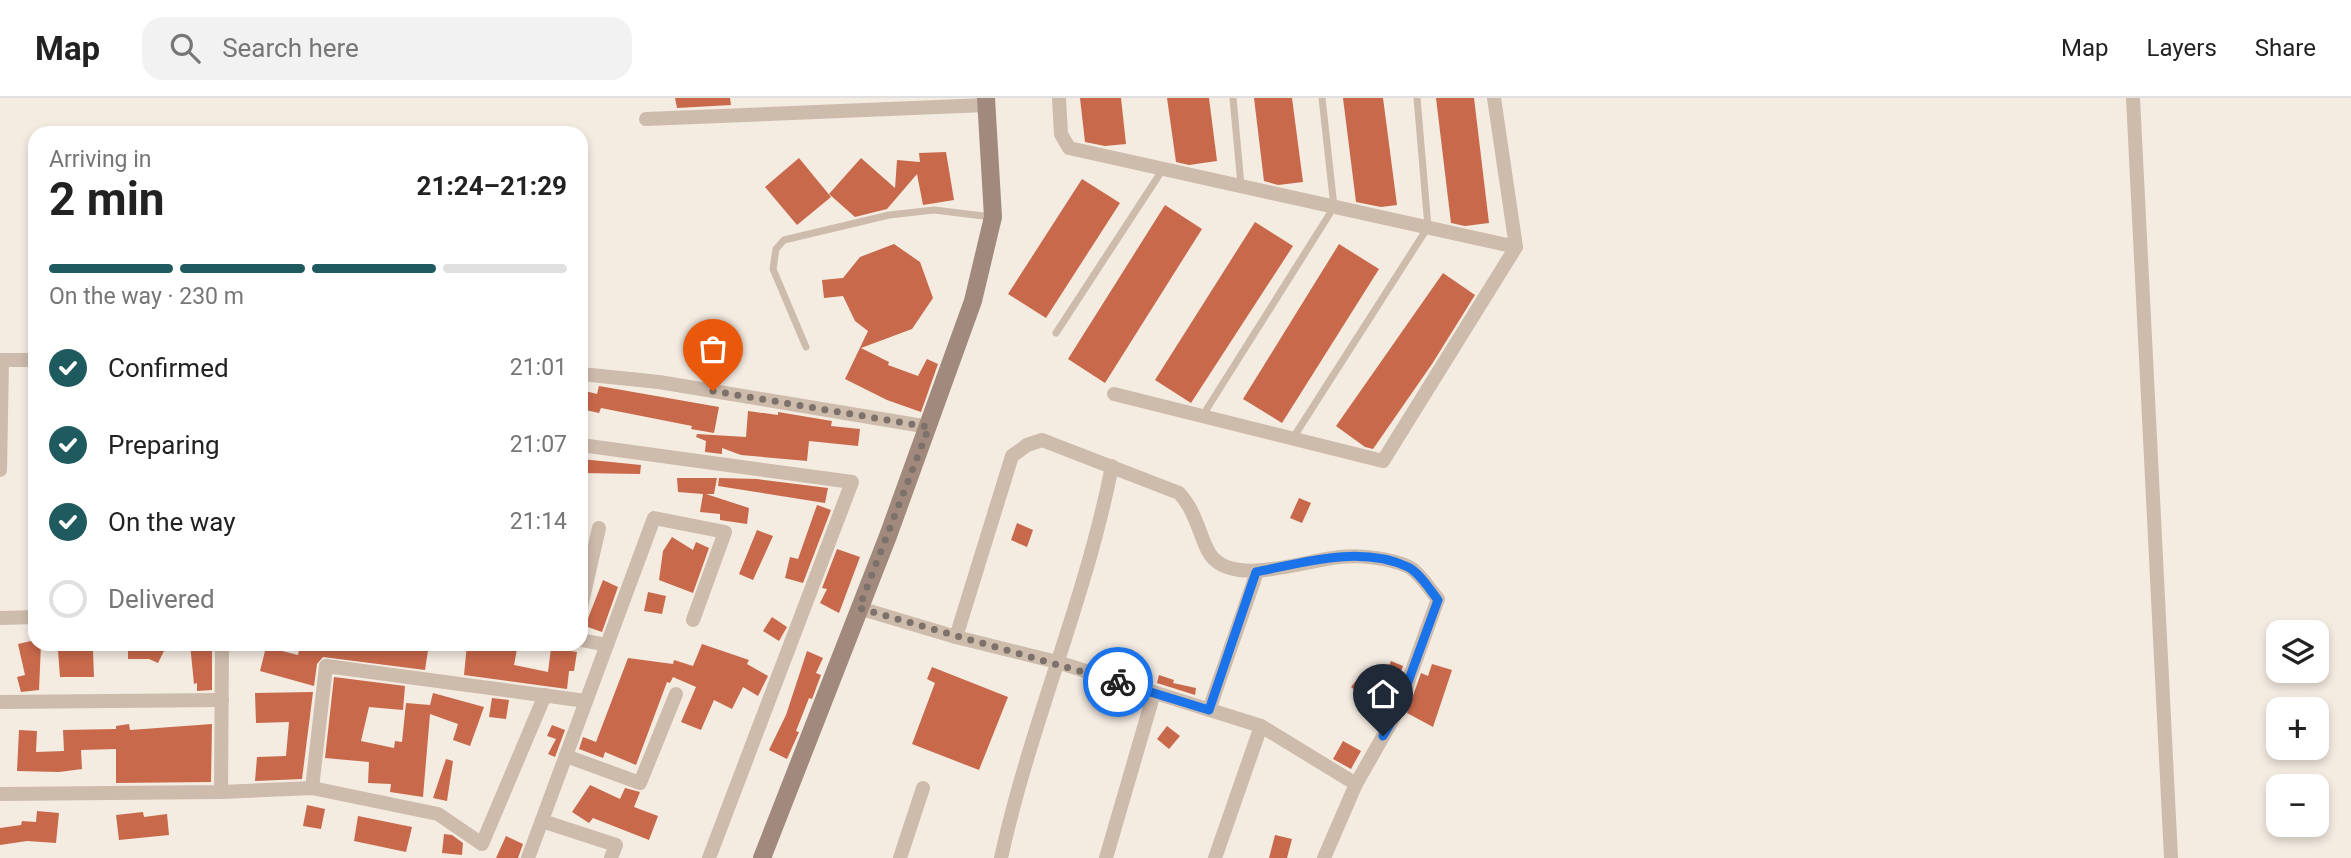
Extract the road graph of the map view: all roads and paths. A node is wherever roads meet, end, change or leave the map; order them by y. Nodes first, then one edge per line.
1 (1059, 98) edge
2 (1233, 98) edge
3 (1322, 98) edge
4 (1417, 98) edge
5 (1494, 98) edge
6 (2133, 98) edge
7 (986, 102) edge
8 (646, 119) dead end
9 (1163, 169) junction
10 (1241, 186) junction
11 (1334, 207) junction
12 (993, 217) junction
13 (1428, 227) junction
14 (1516, 247) junction
15 (1056, 333) dead end
16 (806, 346) dead end
17 (1, 360) edge
18 (28, 360) edge
19 (588, 375) edge
20 (1114, 394) dead end
21 (1202, 416) junction
22 (929, 427) junction
23 (1293, 438) junction
24 (588, 446) edge
25 (1112, 466) junction
26 (0, 470) edge
27 (599, 528) dead end
28 (588, 565) edge
29 (1256, 572) junction
30 (859, 608) junction
31 (0, 618) edge
32 (28, 618) edge
33 (693, 620) dead end
34 (956, 637) junction
35 (588, 641) edge
36 (607, 645) junction
37 (222, 651) edge
38 (1058, 662) junction
39 (1154, 693) junction
40 (676, 694) dead end
41 (545, 695) junction
42 (222, 700) junction
43 (586, 701) junction
44 (0, 702) edge
45 (1209, 710) junction
46 (1261, 726) junction
47 (566, 756) junction
48 (1356, 784) junction
49 (312, 788) junction
50 (923, 788) dead end
51 (221, 792) junction
52 (0, 794) edge
53 (542, 821) junction
54 (528, 858) edge
55 (611, 858) edge
56 (709, 858) edge
57 (762, 858) edge
58 (900, 858) edge
59 (1000, 858) edge
60 (1106, 858) edge
61 (1215, 858) edge
62 (1324, 858) edge
63 (2171, 858) edge

1 - 9 street
2 - 10 lane
3 - 11 lane
4 - 13 lane
5 - 14 street
6 - 63 street
7 - 8 street
7 - 12 main road
9 - 10 street
9 - 15 lane
10 - 11 street
11 - 13 street
11 - 21 lane
12 - 16 lane
12 - 22 main road
13 - 14 street
13 - 23 lane
14 - 23 street
17 - 18 street
17 - 26 street
19 - 22 street
20 - 21 street
21 - 23 street
22 - 30 main road
24 - 56 street
25 - 29 street
25 - 34 street
25 - 38 street
27 - 28 street
29 - 45 street
29 - 48 street
30 - 34 street
30 - 57 main road
31 - 32 street
33 - 36 street
34 - 38 street
35 - 36 street
36 - 43 street
37 - 42 street
38 - 39 street
38 - 59 street
39 - 45 street
39 - 60 street
40 - 47 street
41 - 43 street
41 - 49 street
41 - 49 street
42 - 44 street
42 - 51 street
43 - 47 street
45 - 46 street
46 - 48 street
46 - 61 street
47 - 53 street
48 - 62 street
49 - 51 street
50 - 58 street
51 - 52 street
53 - 54 street
53 - 55 street

